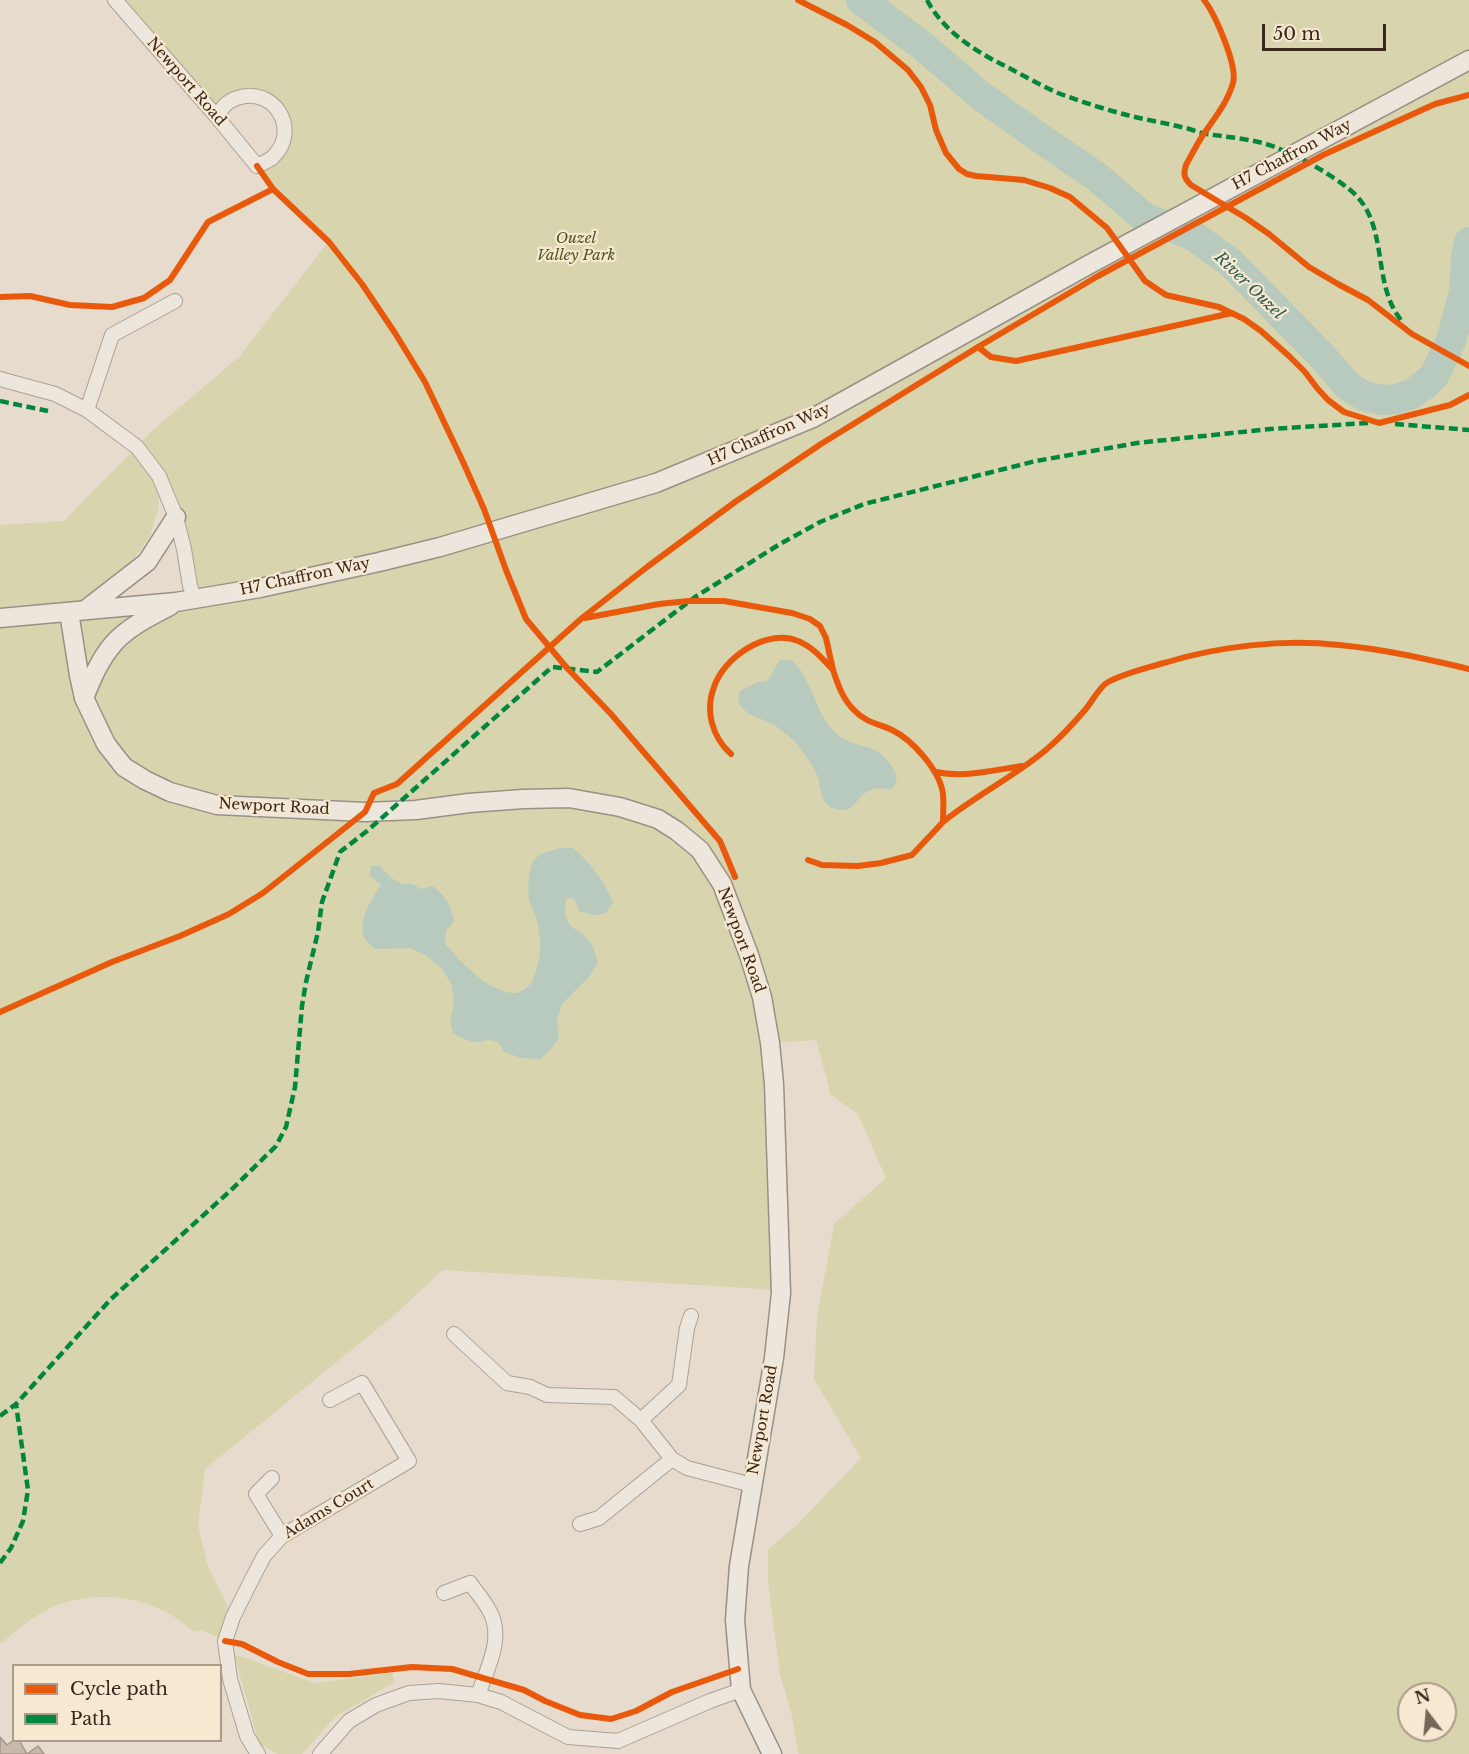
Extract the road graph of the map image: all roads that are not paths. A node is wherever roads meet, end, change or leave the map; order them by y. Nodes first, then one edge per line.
1 (115, 0) edge
2 (1469, 60) edge
3 (218, 117) junction
4 (175, 302) dead end
5 (0, 379) edge
6 (87, 410) junction
7 (176, 517) junction
8 (195, 599) junction
9 (176, 602) junction
10 (76, 611) junction
11 (0, 618) edge
12 (84, 698) junction
13 (691, 1316) dead end
14 (454, 1334) dead end
15 (330, 1400) dead end
16 (642, 1420) junction
17 (672, 1459) junction
18 (272, 1478) dead end
19 (752, 1485) junction
20 (580, 1524) dead end
21 (282, 1536) junction
22 (444, 1593) dead end
23 (225, 1679) edge
24 (741, 1690) junction
25 (478, 1695) junction
26 (258, 1754) edge
27 (320, 1754) edge
28 (772, 1754) edge

1 - 3 street, Newport Road
2 - 8 street, H7 Chaffron Way
3 - 3 street, Newport Road
4 - 6 street
5 - 6 street
6 - 7 street
7 - 8 street
7 - 10 street
8 - 9 street, H7 Chaffron Way
9 - 10 street, H7 Chaffron Way
9 - 12 street
10 - 11 street, H7 Chaffron Way
10 - 12 street, Newport Road
12 - 19 street, Newport Road
13 - 16 street
14 - 16 street
15 - 21 street, Adams Court
16 - 17 street
17 - 19 street
17 - 20 street
18 - 21 street
19 - 24 street, Newport Road
21 - 23 street, Adams Court
22 - 25 street
23 - 26 street, Adams Court
24 - 25 street
24 - 28 street, Newport Road
25 - 27 street

